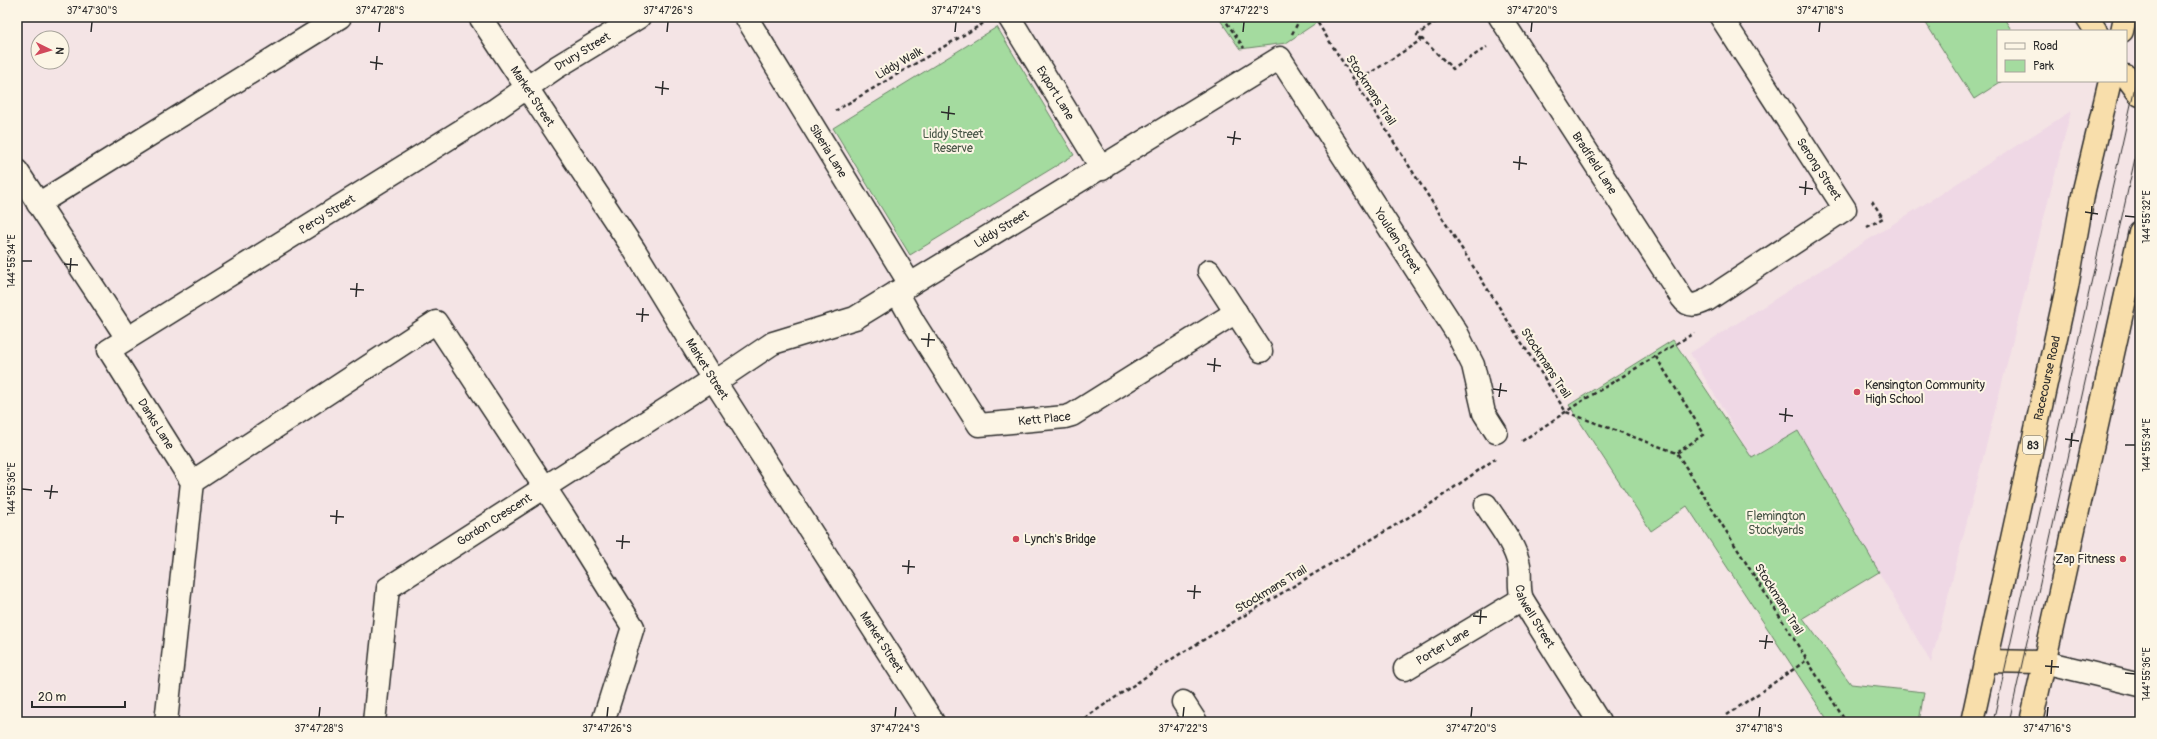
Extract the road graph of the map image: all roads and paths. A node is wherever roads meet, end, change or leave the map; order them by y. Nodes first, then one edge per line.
1 (340, 17) edge
2 (480, 17) edge
3 (639, 17) edge
4 (746, 17) edge
5 (1009, 17) edge
6 (1223, 17) edge
7 (1314, 17) edge
8 (1443, 17) edge
9 (1721, 17) edge
10 (2088, 17) edge
11 (2125, 17) edge
12 (2137, 17) edge
13 (2140, 21) edge
14 (985, 23) dead end
15 (1505, 25) edge
16 (2095, 30) edge
17 (2122, 30) edge
18 (1421, 40) junction
19 (1280, 58) joint
20 (1259, 71) junction
21 (2127, 77) edge
22 (2110, 82) edge
23 (1355, 83) junction
24 (526, 88) junction
25 (2140, 95) edge
26 (812, 124) junction
27 (1102, 169) junction
28 (17, 171) edge
29 (38, 204) junction
30 (2140, 232) edge
31 (1209, 271) dead end
32 (904, 288) junction
33 (1692, 305) joint
34 (1236, 312) junction
35 (1698, 330) dead end
36 (127, 338) junction
37 (1261, 351) dead end
38 (1656, 357) junction
39 (714, 381) junction
40 (1566, 412) junction
41 (1496, 432) dead end
42 (1677, 453) junction
43 (1474, 473) dead end
44 (192, 482) junction
45 (544, 487) junction
46 (1486, 505) dead end
47 (1522, 599) junction
48 (1807, 660) junction
49 (1986, 661) junction
50 (2044, 662) junction
51 (1405, 669) dead end
52 (2140, 685) edge
53 (1183, 702) dead end
54 (1727, 715) dead end
55 (605, 721) edge
56 (166, 722) edge
57 (374, 722) edge
58 (933, 722) edge
59 (1079, 722) edge
60 (1196, 722) edge
61 (1599, 722) edge
62 (1846, 722) edge
63 (1972, 722) edge
64 (2031, 722) edge

1 - 29 street
2 - 24 street, Market Street
3 - 24 street, Drury Street
4 - 26 street, Siberia Lane
5 - 27 street, Export Lane
6 - 20 path
7 - 23 path, Stockmans Trail
8 - 18 path
9 - 33 street, Serong Street
10 - 16 highway
11 - 17 highway
12 - 13 highway
14 - 26 path, Liddy Walk
15 - 18 path
15 - 33 street, Bradfield Lane
18 - 23 path
19 - 20 street, Liddy Street
19 - 41 street, Youlden Street
20 - 27 street, Liddy Street
21 - 25 highway
22 - 49 highway, Racecourse Road / 83
23 - 40 path, Stockmans Trail
24 - 36 street, Percy Street
24 - 39 street, Market Street
26 - 32 street, Siberia Lane
27 - 32 street, Liddy Street
28 - 29 street
29 - 36 street
30 - 50 highway
31 - 34 street
32 - 34 street, Kett Place
32 - 39 street, Liddy Street
34 - 37 street
35 - 38 path
36 - 44 street, Danks Lane
38 - 40 path
38 - 42 path
39 - 45 street, Gordon Crescent
39 - 58 street, Market Street
40 - 42 path, Stockmans Trail
42 - 48 path, Stockmans Trail
43 - 59 path, Stockmans Trail
44 - 45 street
44 - 56 street
45 - 55 street
45 - 57 street, Gordon Crescent
46 - 47 street, Calwell Street
47 - 51 street, Porter Lane
47 - 61 street, Calwell Street
48 - 54 path
48 - 62 path, Stockmans Trail
49 - 50 highway
49 - 63 highway, Racecourse Road / 83
50 - 52 street
50 - 64 highway
53 - 60 street

